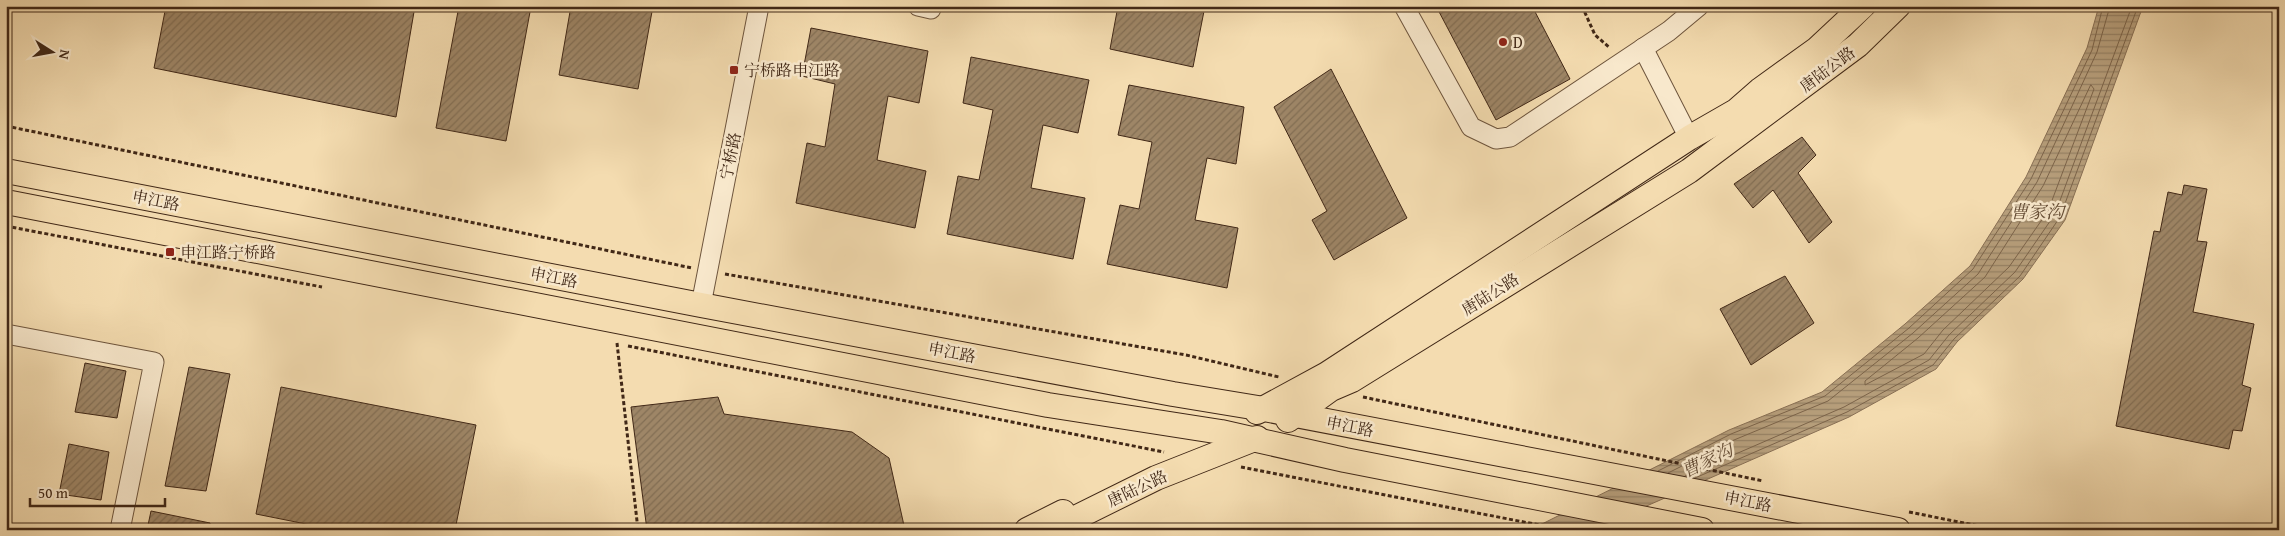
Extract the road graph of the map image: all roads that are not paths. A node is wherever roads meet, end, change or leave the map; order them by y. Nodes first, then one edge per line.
1 (759, 6) edge
2 (918, 6) edge
3 (932, 6) edge
4 (1404, 6) edge
5 (1699, 6) edge
6 (1863, 6) edge
7 (1898, 6) edge
8 (1643, 48) junction
9 (1689, 138) junction
10 (6, 170) edge
11 (6, 202) edge
12 (701, 305) junction
13 (6, 334) edge
14 (1264, 409) junction
15 (1296, 416) junction
16 (1221, 432) junction
17 (1255, 439) junction
18 (1902, 520) edge
19 (120, 530) edge
20 (1027, 530) edge
21 (1051, 530) edge
22 (1702, 530) edge

1 - 12 street, 宁桥路
2 - 3 street
4 - 8 street
5 - 8 street
6 - 9 main road, 唐陆公路
7 - 15 main road, 唐陆公路
8 - 9 street
9 - 14 main road, 唐陆公路
10 - 12 main road, 申江路
11 - 16 main road, 申江路
12 - 14 main road, 申江路
13 - 19 street
14 - 15 main road, 申江路
14 - 16 main road, 唐陆公路
15 - 17 main road, 唐陆公路
15 - 18 main road, 申江路
16 - 17 main road, 申江路
16 - 20 main road, 唐陆公路
17 - 21 main road, 唐陆公路
17 - 22 main road, 申江路

